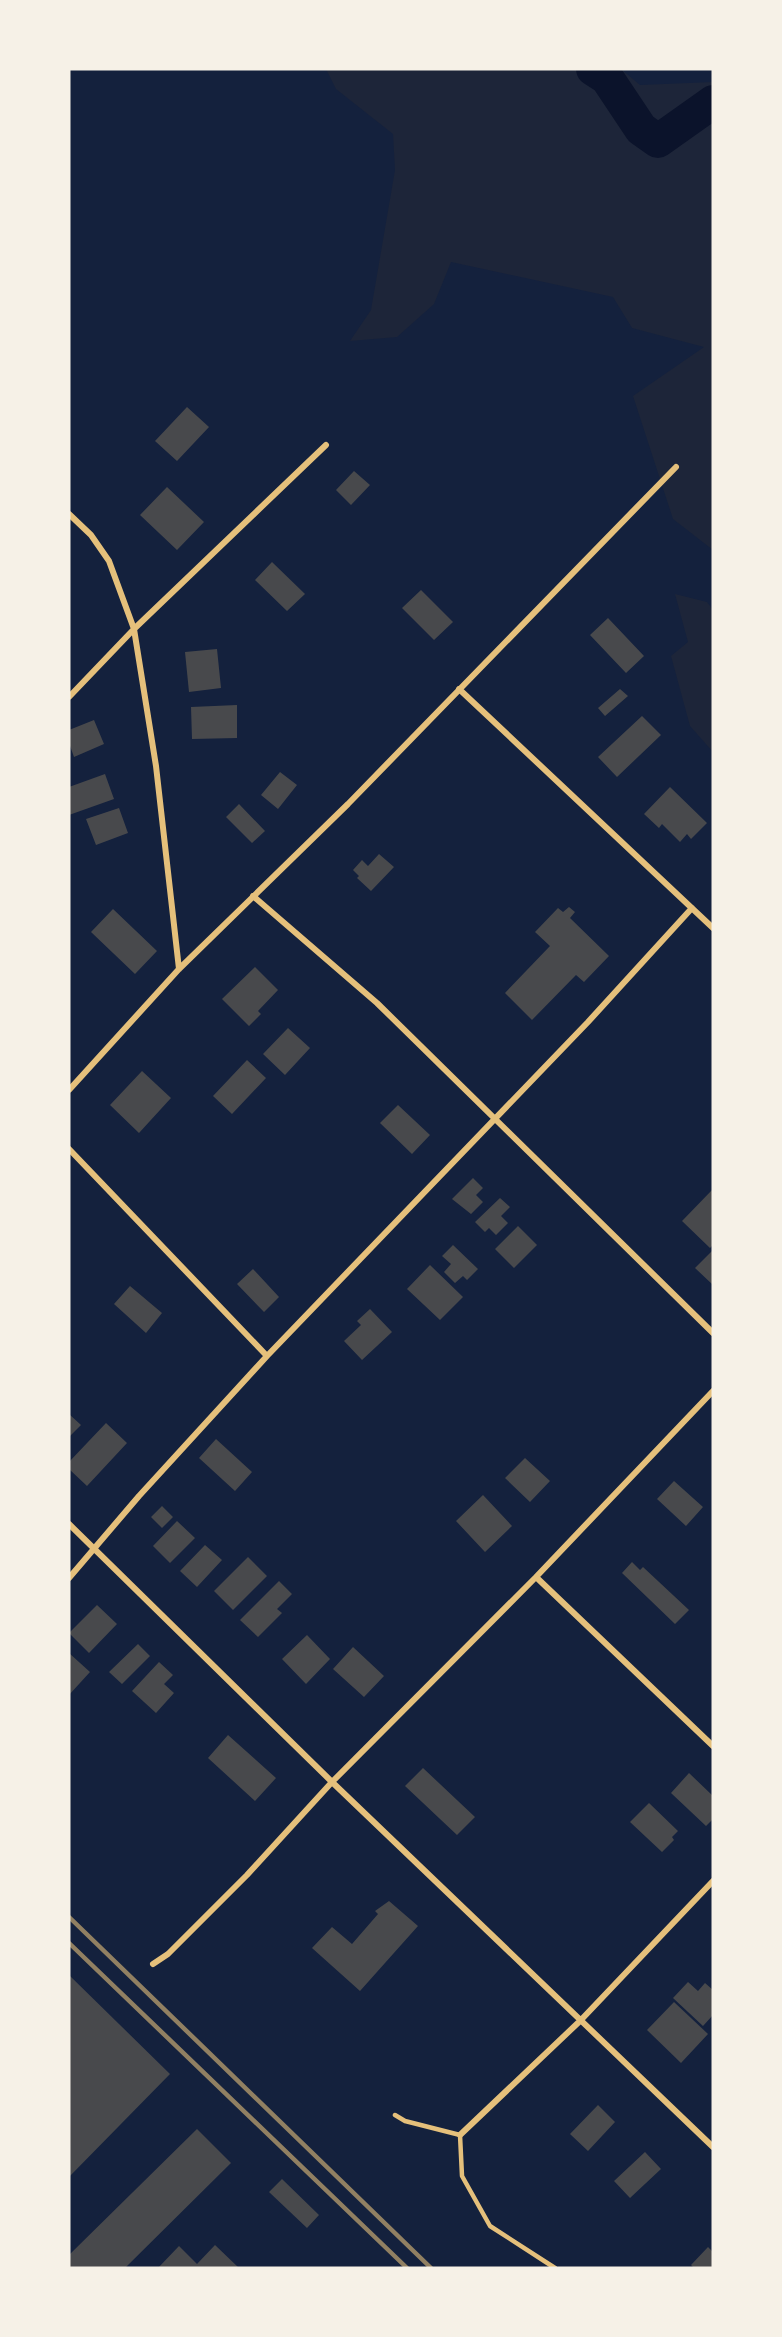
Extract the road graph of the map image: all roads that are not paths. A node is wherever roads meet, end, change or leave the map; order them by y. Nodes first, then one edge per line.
1 (326, 445) dead end
2 (676, 467) dead end
3 (69, 514) edge
4 (134, 629) junction
5 (459, 689) junction
6 (69, 697) edge
7 (253, 896) junction
8 (692, 908) junction
9 (713, 928) edge
10 (179, 969) junction
11 (69, 1090) edge
12 (494, 1120) junction
13 (69, 1149) edge
14 (713, 1333) edge
15 (267, 1356) junction
16 (713, 1391) edge
17 (69, 1524) edge
18 (96, 1549) junction
19 (536, 1577) junction
20 (69, 1578) edge
21 (713, 1746) edge
22 (332, 1782) junction
23 (713, 1881) edge
24 (153, 1964) dead end
25 (580, 2021) junction
26 (395, 2115) dead end
27 (460, 2135) junction
28 (713, 2147) edge
29 (555, 2268) edge

1 - 4 street
2 - 5 street
3 - 4 street
4 - 6 street
4 - 10 street
5 - 7 street
5 - 8 street
7 - 10 street
7 - 12 street
8 - 9 street
8 - 12 street
10 - 11 street
12 - 14 street
12 - 15 street
13 - 15 street
15 - 18 street
16 - 19 street
17 - 18 street
18 - 20 street
18 - 22 street
19 - 21 street
19 - 22 street
22 - 24 street
22 - 25 street
23 - 25 street
25 - 27 street
25 - 28 street
26 - 27 lane
27 - 29 lane

